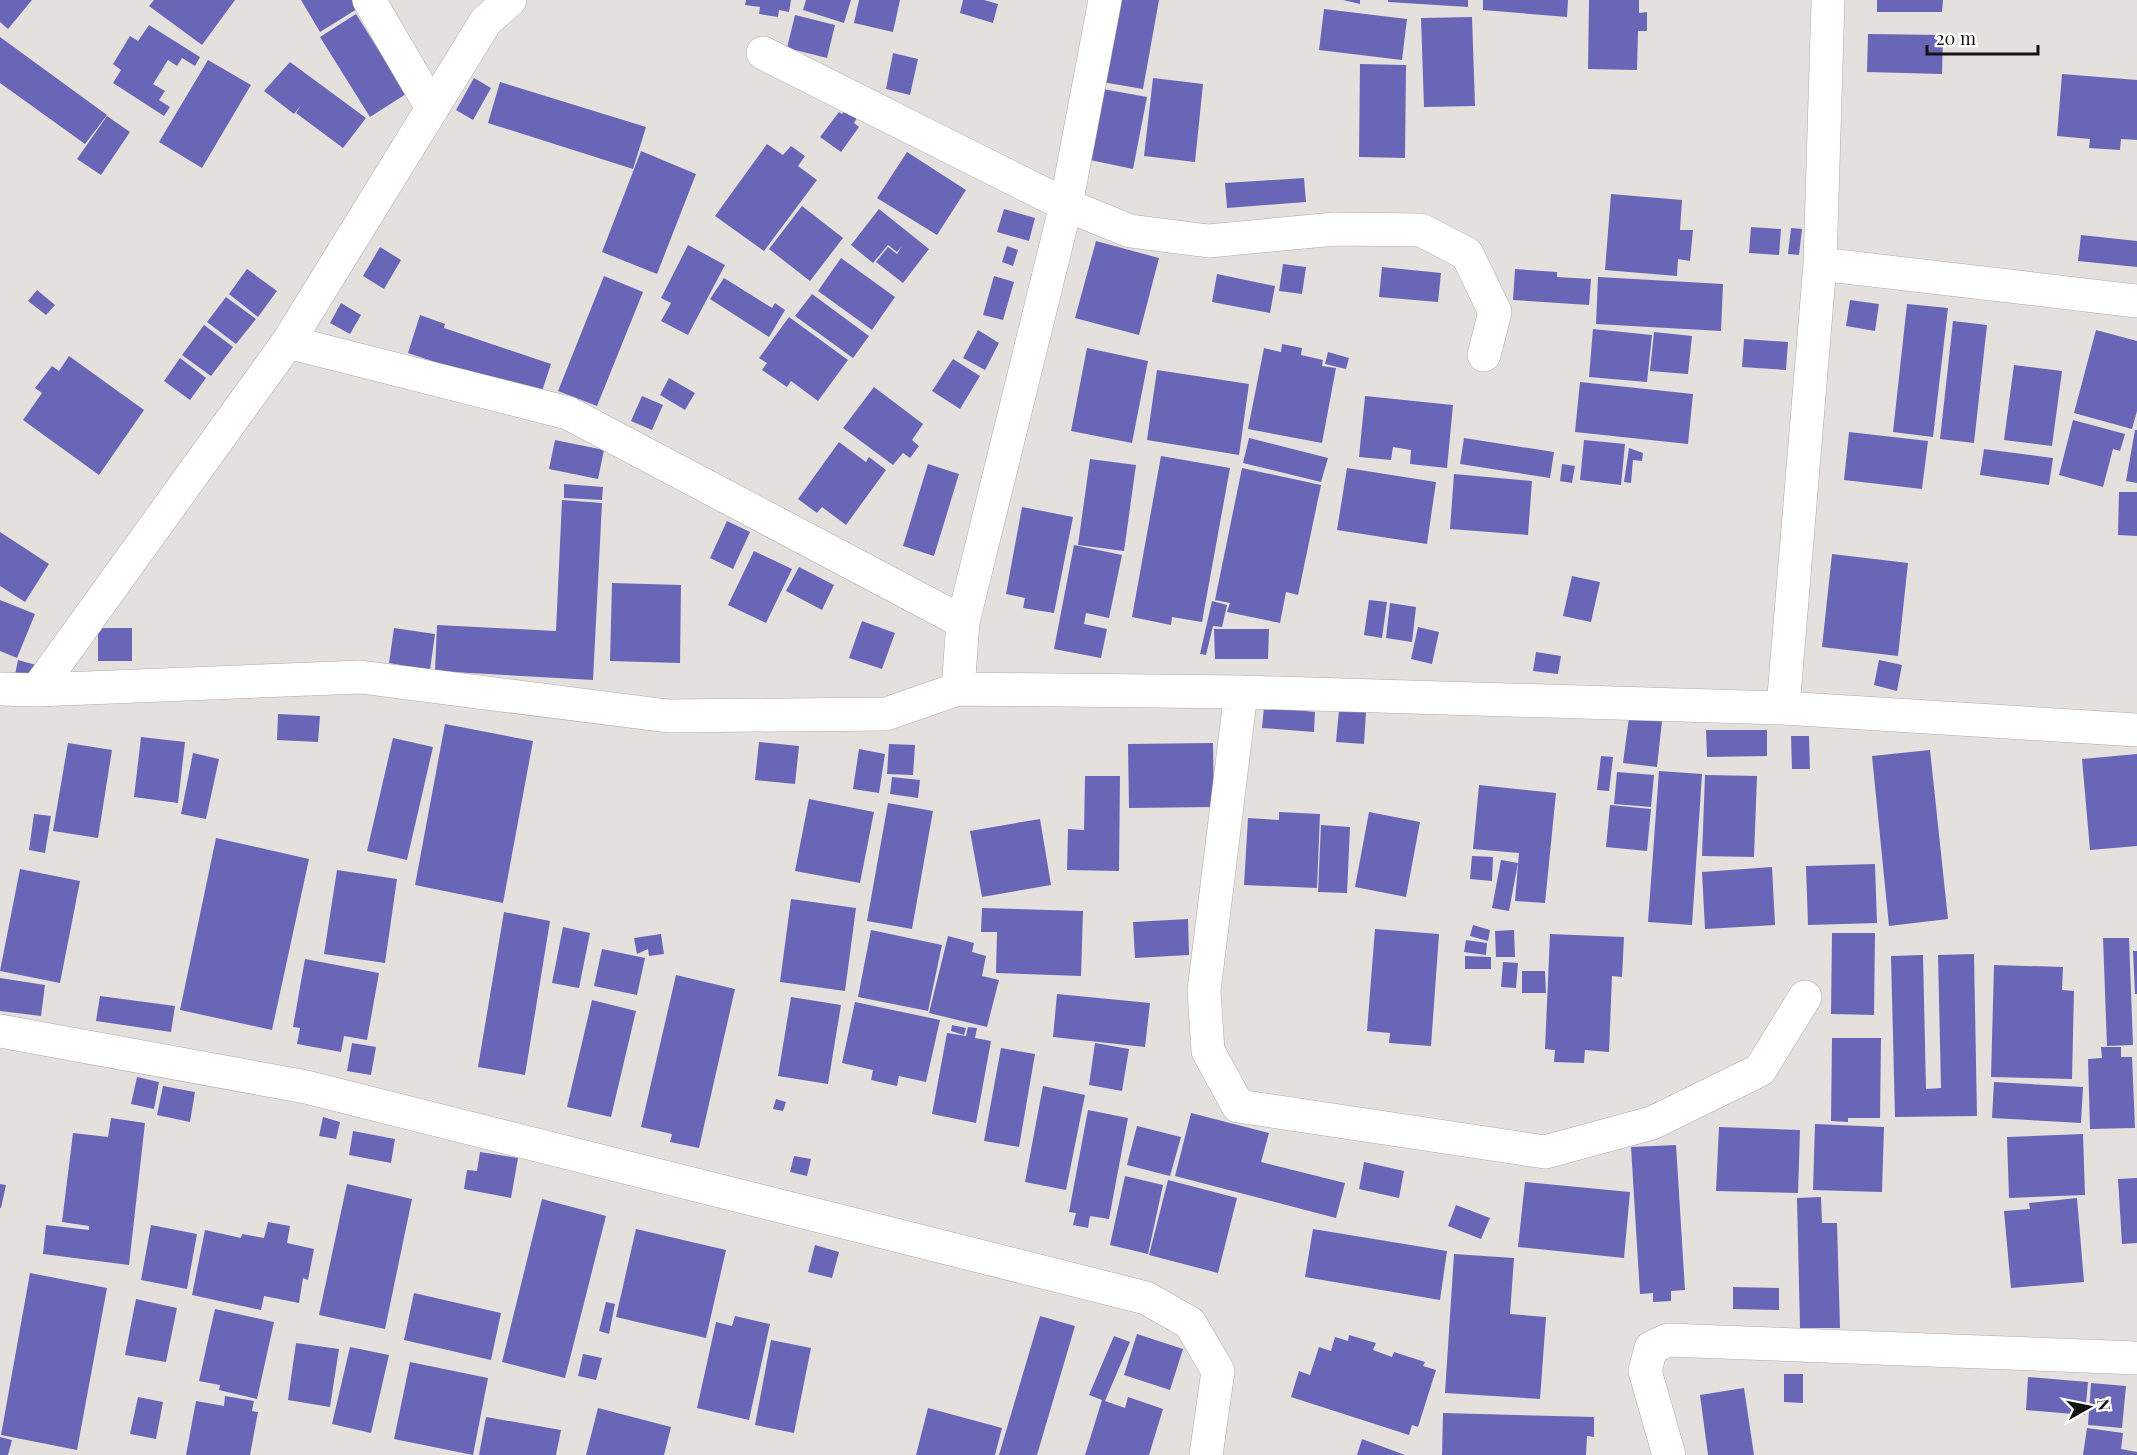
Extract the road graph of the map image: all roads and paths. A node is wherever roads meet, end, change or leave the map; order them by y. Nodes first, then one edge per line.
1 (369, 0) edge
2 (510, 0) edge
3 (1105, 0) edge
4 (1828, 0) edge
5 (764, 53) dead end
6 (432, 108) junction
7 (1066, 205) junction
8 (1820, 264) junction
9 (2137, 301) edge
10 (288, 342) junction
11 (1484, 355) dead end
12 (963, 622) junction
13 (0, 689) edge
14 (958, 689) junction
15 (37, 690) junction
16 (1241, 692) junction
17 (1783, 708) junction
18 (2137, 730) edge
19 (1805, 997) dead end
20 (0, 1031) edge
21 (2137, 1358) edge
22 (1206, 1455) edge
23 (1669, 1455) edge

1 - 6 street
2 - 6 street
3 - 7 street
4 - 8 street
5 - 7 street
6 - 10 street
7 - 11 street
7 - 12 street
8 - 9 street
8 - 17 street
10 - 12 street
10 - 15 street
12 - 14 street
13 - 15 street
14 - 15 street
14 - 16 street
16 - 17 street
16 - 19 street
17 - 18 street
20 - 22 street
21 - 23 street

